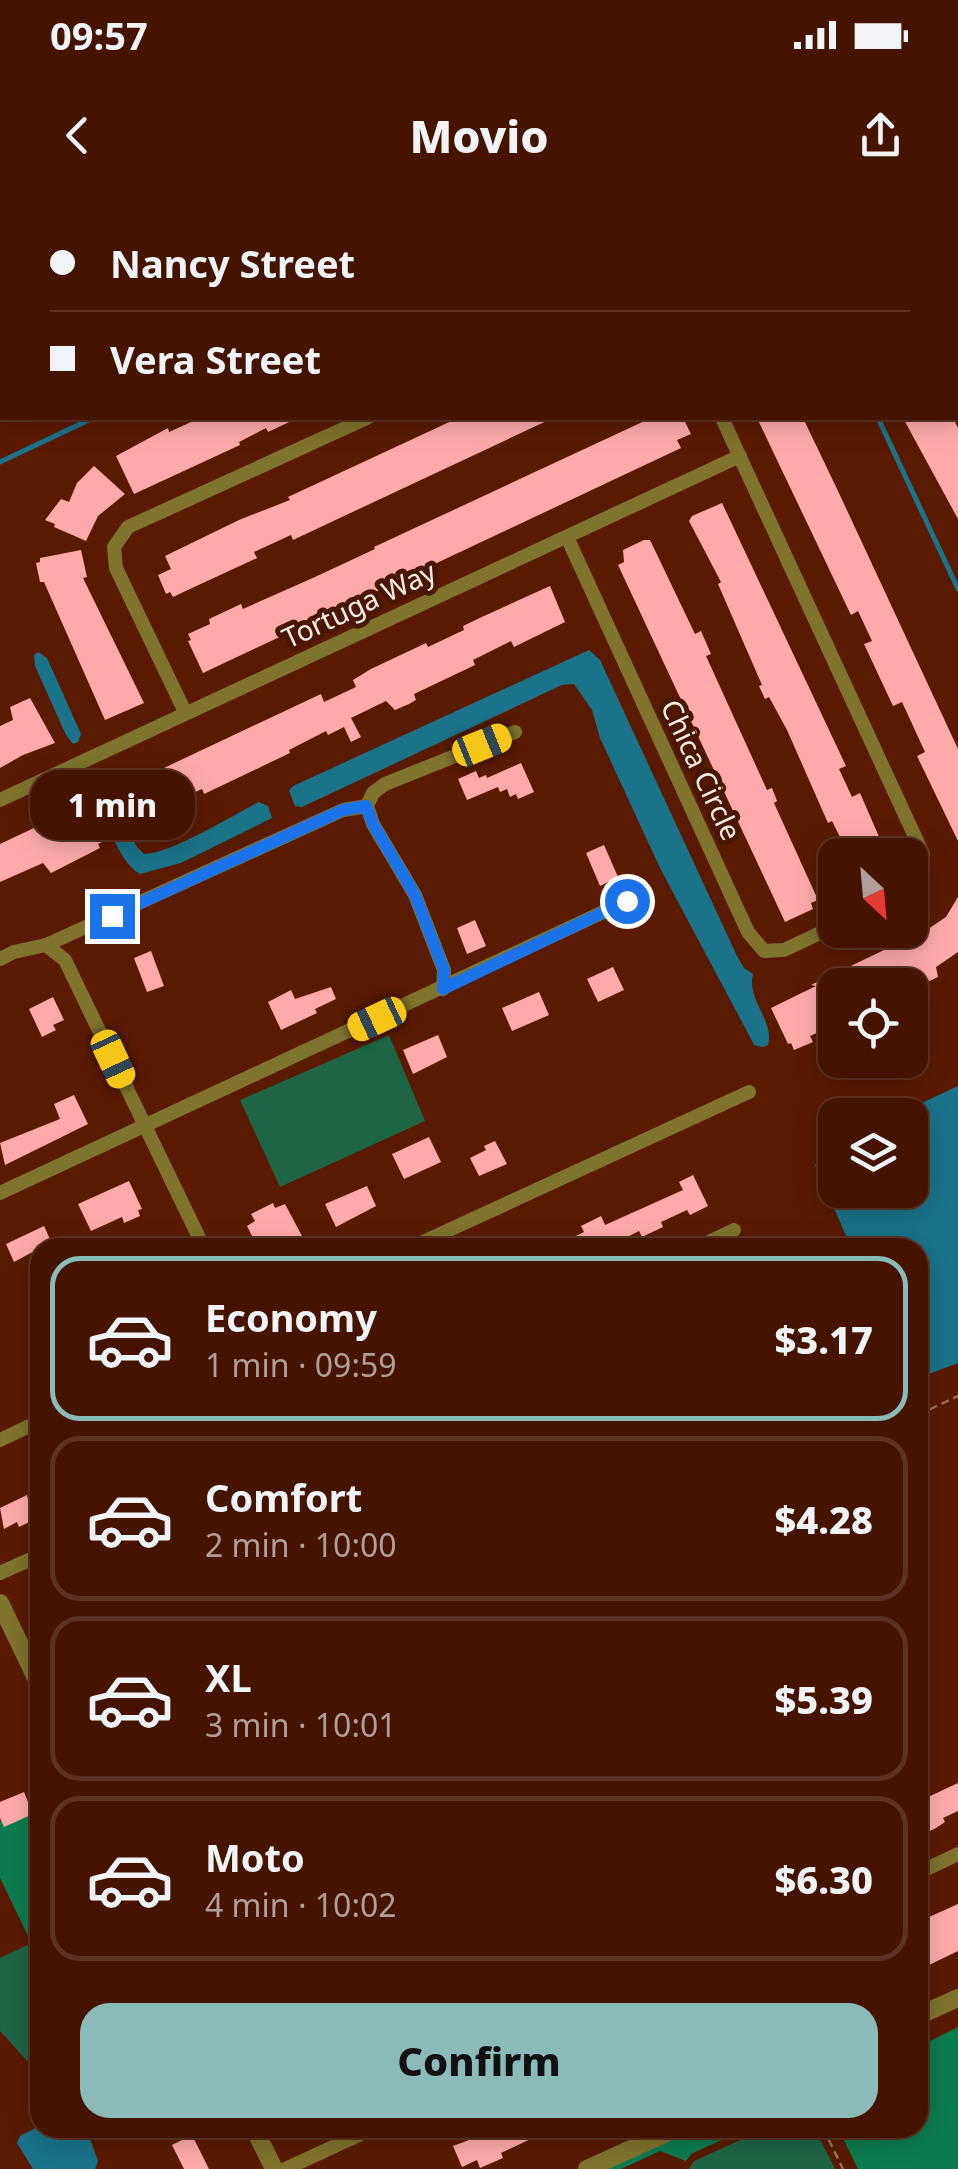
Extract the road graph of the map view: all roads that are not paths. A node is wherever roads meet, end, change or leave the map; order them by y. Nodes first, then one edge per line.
1 (363, 420) edge
2 (723, 420) edge
3 (740, 456) junction
4 (568, 537) junction
5 (185, 712) junction
6 (514, 732) dead end
7 (0, 800) edge
8 (366, 806) junction
9 (916, 838) edge
10 (627, 901) dead end
11 (818, 934) edge
12 (46, 946) junction
13 (0, 959) edge
14 (443, 989) junction
15 (749, 1092) dead end
16 (145, 1126) junction
17 (0, 1193) edge
18 (734, 1230) dead end
19 (199, 1238) edge
20 (432, 1238) edge
21 (717, 1238) edge
22 (30, 1426) edge
23 (0, 1440) edge
24 (30, 1559) edge
25 (0, 1573) edge
26 (0, 1603) edge
27 (30, 1665) edge
28 (958, 1854) edge
29 (928, 1868) edge
30 (958, 1998) edge
31 (928, 2012) edge
32 (259, 2138) edge
33 (352, 2138) edge
34 (655, 2138) edge
35 (274, 2169) edge
36 (285, 2169) edge
37 (587, 2169) edge

1 - 5 street
2 - 3 street
3 - 4 street, Tortuga Way
3 - 9 street
4 - 5 street, Tortuga Way
4 - 11 street, Chica Circle
5 - 7 street, Tortuga Way
6 - 8 street
8 - 12 street
8 - 14 street
10 - 14 street
12 - 13 street
12 - 16 street
14 - 16 street
15 - 20 street
16 - 17 street
16 - 19 street
18 - 21 street
22 - 23 street
24 - 25 street
26 - 27 street
28 - 29 street
30 - 31 street
32 - 35 street
33 - 36 street
34 - 37 street

